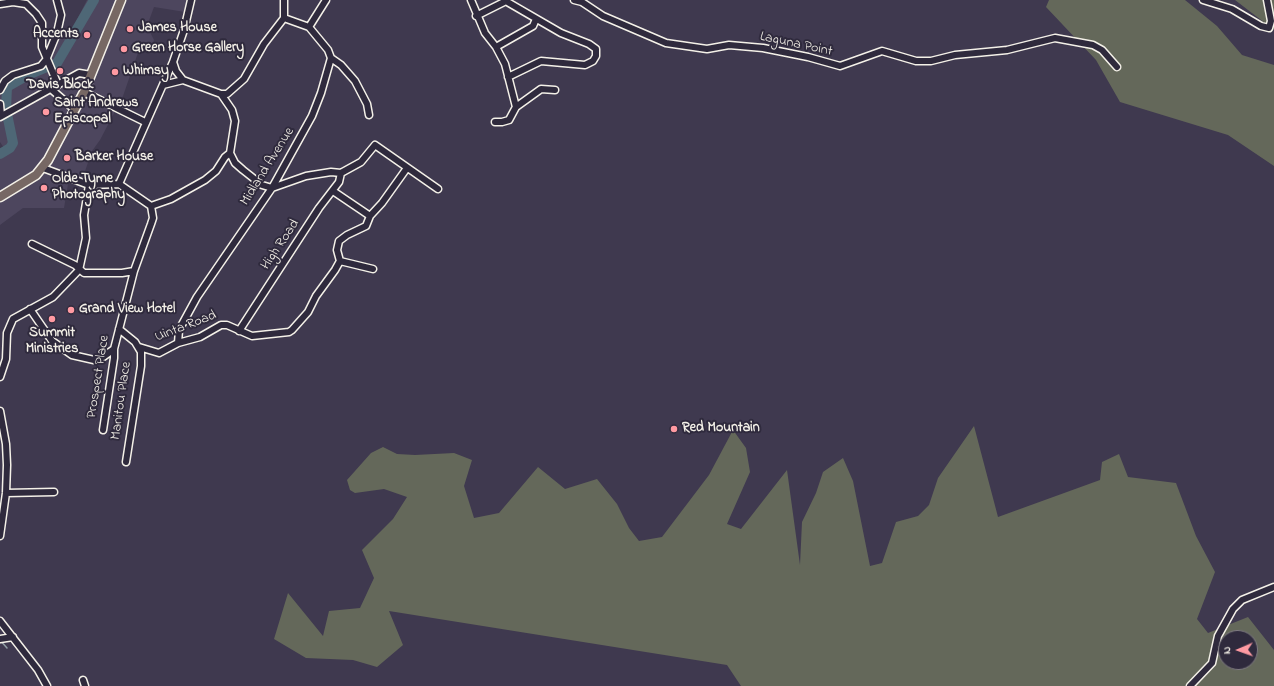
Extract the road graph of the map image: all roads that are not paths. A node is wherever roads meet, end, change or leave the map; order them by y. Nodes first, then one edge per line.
1 (57, 0) edge
2 (121, 0) edge
3 (191, 0) edge
4 (284, 0) edge
5 (326, 0) edge
6 (471, 0) edge
7 (574, 0) edge
8 (1203, 0) edge
9 (1267, 0) edge
10 (505, 1) edge
11 (583, 1) edge
12 (0, 4) edge
13 (476, 16) junction
14 (284, 18) junction
15 (536, 19) junction
16 (309, 27) junction
17 (496, 46) junction
18 (331, 58) junction
19 (173, 62) junction
20 (49, 65) junction
21 (1117, 67) dead end
22 (91, 75) junction
23 (508, 77) junction
24 (183, 80) junction
25 (58, 85) junction
26 (163, 85) junction
27 (51, 89) junction
28 (0, 90) edge
29 (555, 90) dead end
30 (84, 92) junction
31 (221, 94) junction
32 (0, 104) edge
33 (516, 107) junction
34 (75, 110) junction
35 (369, 115) dead end
36 (2, 116) edge
37 (145, 122) junction
38 (495, 122) dead end
39 (230, 154) junction
40 (43, 168) junction
41 (406, 168) junction
42 (341, 173) junction
43 (119, 184) junction
44 (89, 185) junction
45 (272, 188) junction
46 (438, 189) dead end
47 (333, 191) junction
48 (0, 197) edge
49 (151, 206) junction
50 (370, 216) junction
51 (32, 244) dead end
52 (340, 261) junction
53 (373, 269) dead end
54 (79, 270) junction
55 (134, 271) junction
56 (30, 309) junction
57 (119, 329) junction
58 (239, 331) junction
59 (178, 343) junction
60 (139, 347) junction
61 (114, 348) junction
62 (0, 377) edge
63 (0, 411) edge
64 (103, 430) dead end
65 (126, 462) dead end
66 (54, 492) dead end
67 (6, 493) junction
68 (0, 536) edge
69 (1274, 587) edge
70 (0, 621) edge
71 (13, 637) junction
72 (0, 640) edge
73 (48, 686) edge
74 (1190, 686) edge

1 - 20 street
2 - 22 main road
3 - 19 street
4 - 14 street
5 - 16 street
6 - 13 street
7 - 11 street, Laguna Point
8 - 9 street
10 - 13 street
10 - 15 street
11 - 21 street, Laguna Point
12 - 20 street
13 - 17 street
14 - 16 street
14 - 31 street
15 - 17 street
15 - 23 street
16 - 18 street
17 - 23 street
18 - 35 street
18 - 45 street, Midland Avenue
19 - 24 street
19 - 26 street
20 - 25 street
20 - 28 street
22 - 25 street
22 - 30 main road
23 - 33 street
24 - 26 street
24 - 31 street
25 - 27 street
26 - 37 street
27 - 34 street
27 - 36 street
29 - 33 street
30 - 34 main road
30 - 37 street
31 - 39 street
32 - 36 street
33 - 38 street
34 - 40 main road
37 - 43 street
39 - 45 street
39 - 49 street
40 - 44 street
40 - 48 main road
41 - 42 street
41 - 46 street
41 - 50 street
42 - 45 street
42 - 47 street, High Road
43 - 44 street
43 - 49 street
44 - 54 street
45 - 59 street, Midland Avenue
47 - 50 street
47 - 58 street, High Road
49 - 55 street, Prospect Place
50 - 52 street
51 - 54 street
52 - 53 street
52 - 58 street, Uinta Road
54 - 55 street
54 - 56 street
55 - 57 street, Prospect Place
56 - 61 street, Manitou Place
56 - 62 street
57 - 60 street, Manitou Place
57 - 61 street, Prospect Place
58 - 59 street, Uinta Road
59 - 60 street, Uinta Road
60 - 65 street, Manitou Place
61 - 64 street, Prospect Place
63 - 67 street
66 - 67 street
67 - 68 street
69 - 74 street
70 - 71 street
71 - 72 street
71 - 73 street

